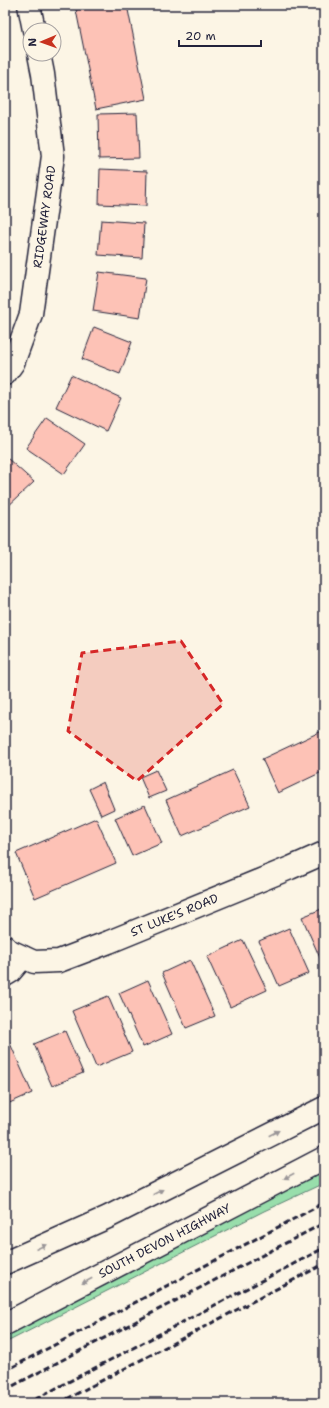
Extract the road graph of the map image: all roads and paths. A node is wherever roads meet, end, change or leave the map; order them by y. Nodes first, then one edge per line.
1 (29, 5) edge
2 (32, 22) edge
3 (41, 62) edge
4 (5, 374) edge
5 (324, 853) edge
6 (14, 952) edge
7 (5, 975) edge
8 (324, 1108) edge
9 (324, 1158) edge
10 (5, 1263) edge
11 (5, 1324) edge

1 - 2 main road
3 - 4 main road, RIDGEWAY ROAD
5 - 6 main road, ST LUKE'S ROAD
6 - 7 main road, ST LUKE'S ROAD
10 -> 8 main road
9 -> 11 main road, SOUTH DEVON HIGHWAY

